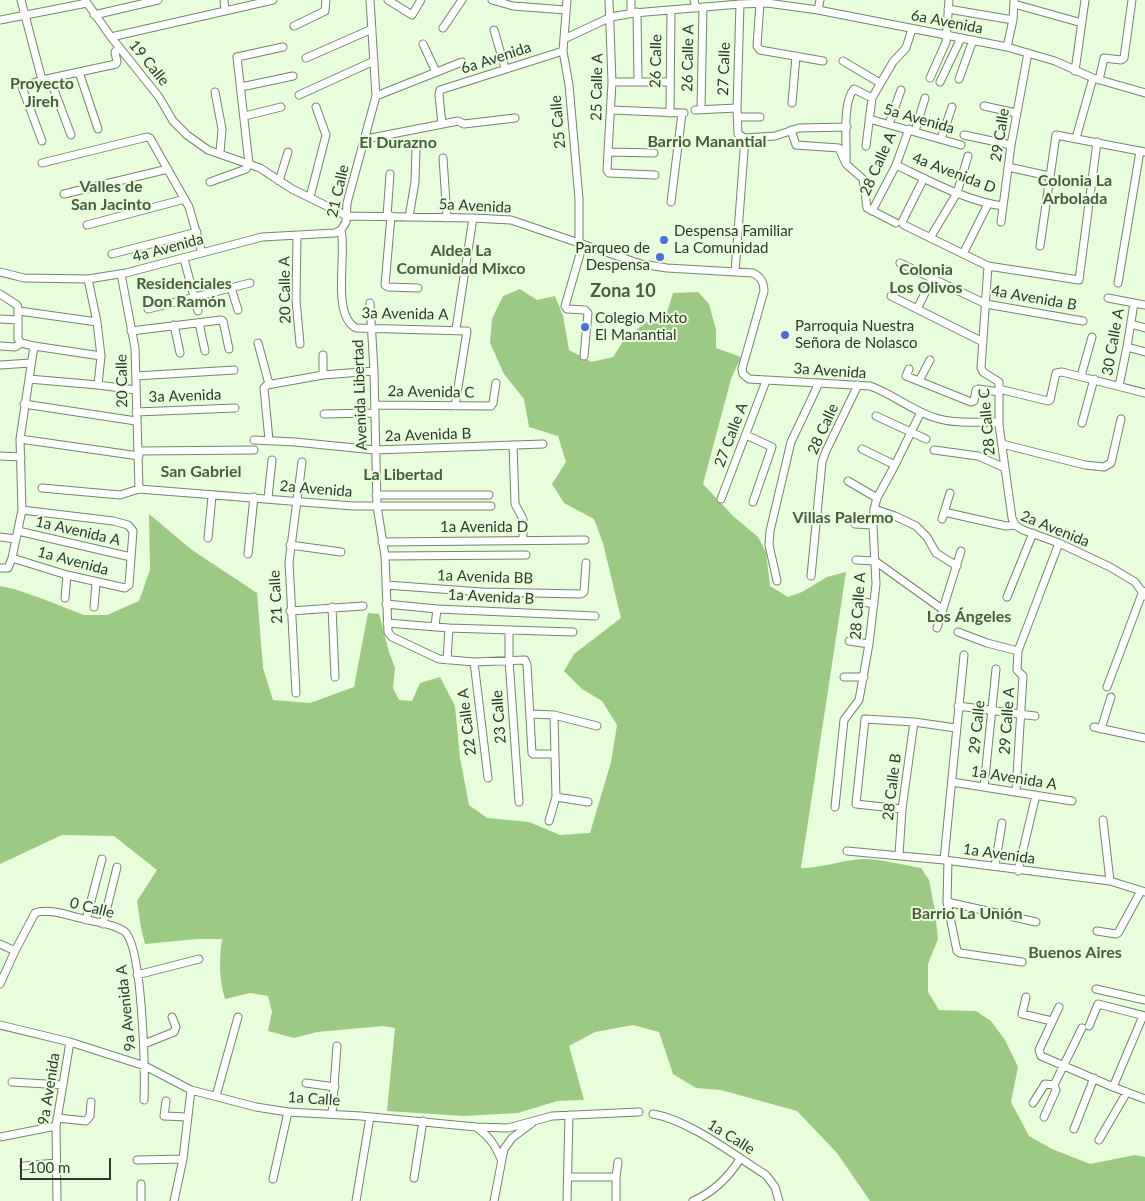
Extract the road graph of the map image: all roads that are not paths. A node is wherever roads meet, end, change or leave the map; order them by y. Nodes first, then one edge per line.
1 (21, 0) edge
2 (158, 0) edge
3 (224, 0) edge
4 (273, 0) edge
5 (326, 0) edge
6 (370, 0) edge
7 (388, 0) edge
8 (421, 0) edge
9 (462, 0) edge
10 (492, 0) edge
11 (567, 0) edge
12 (609, 0) edge
13 (631, 0) edge
14 (694, 0) edge
15 (820, 0) edge
16 (949, 0) edge
17 (1085, 0) edge
18 (1132, 0) edge
19 (86, 2) edge
20 (727, 2) edge
21 (765, 2) edge
22 (1014, 2) edge
23 (740, 4) junction
24 (699, 8) junction
25 (948, 9) junction
26 (566, 10) junction
27 (671, 10) junction
28 (818, 10) junction
29 (225, 11) junction
30 (634, 13) junction
31 (94, 15) junction
32 (25, 16) junction
33 (611, 17) junction
34 (0, 20) edge
35 (1012, 20) junction
36 (1082, 23) junction
37 (294, 26) dead end
38 (372, 28) junction
39 (443, 28) dead end
40 (494, 30) dead end
41 (912, 30) junction
42 (945, 35) junction
43 (111, 37) junction
44 (961, 38) junction
45 (564, 39) junction
46 (973, 40) junction
47 (423, 44) dead end
48 (119, 47) junction
49 (283, 47) dead end
50 (1007, 47) junction
51 (563, 51) junction
52 (1028, 52) junction
53 (796, 56) junction
54 (306, 58) dead end
55 (823, 61) dead end
56 (843, 61) dead end
57 (374, 62) junction
58 (462, 62) dead end
59 (505, 68) junction
60 (1075, 71) junction
61 (79, 72) junction
62 (436, 72) junction
63 (293, 76) dead end
64 (930, 78) dead end
65 (959, 78) dead end
66 (50, 79) junction
67 (1096, 79) junction
68 (42, 80) junction
69 (638, 81) junction
70 (612, 82) junction
71 (670, 82) junction
72 (880, 82) junction
73 (940, 82) dead end
74 (241, 87) junction
75 (901, 90) dead end
76 (215, 92) dead end
77 (1145, 93) edge
78 (299, 95) dead end
79 (376, 96) junction
80 (872, 98) junction
81 (925, 98) dead end
82 (792, 103) dead end
83 (984, 106) dead end
84 (281, 107) dead end
85 (316, 107) dead end
86 (952, 107) dead end
87 (737, 108) junction
88 (611, 110) junction
89 (670, 113) junction
90 (1016, 113) junction
91 (245, 116) junction
92 (737, 117) junction
93 (760, 117) dead end
94 (515, 118) dead end
95 (869, 119) junction
96 (442, 124) junction
97 (889, 124) junction
98 (847, 127) junction
99 (98, 129) dead end
100 (791, 130) junction
101 (912, 130) junction
102 (71, 135) dead end
103 (964, 135) dead end
104 (741, 136) junction
105 (1076, 138) junction
106 (366, 139) junction
107 (941, 139) junction
108 (194, 140) joint
109 (42, 141) dead end
110 (1097, 142) junction
111 (961, 145) dead end
112 (1011, 145) junction
113 (866, 146) dead end
114 (416, 150) dead end
115 (1142, 151) edge
116 (288, 152) dead end
117 (608, 152) junction
118 (220, 153) junction
119 (654, 153) dead end
120 (968, 156) dead end
121 (443, 158) dead end
122 (42, 163) dead end
123 (249, 164) junction
124 (846, 164) junction
125 (896, 165) junction
126 (1008, 168) junction
127 (168, 169) junction
128 (390, 174) dead end
129 (655, 175) dead end
130 (1049, 176) junction
131 (924, 178) junction
132 (279, 180) junction
133 (210, 182) dead end
134 (957, 192) junction
135 (64, 194) dead end
136 (310, 197) junction
137 (186, 199) junction
138 (671, 202) dead end
139 (988, 204) junction
140 (1003, 206) junction
141 (872, 210) junction
142 (347, 216) junction
143 (389, 216) junction
144 (408, 217) junction
145 (447, 218) junction
146 (473, 218) junction
147 (1001, 222) dead end
148 (899, 224) junction
149 (88, 225) dead end
150 (341, 230) junction
151 (196, 232) junction
152 (298, 236) junction
153 (930, 238) junction
154 (581, 244) junction
155 (1040, 246) dead end
156 (202, 253) junction
157 (112, 254) dead end
158 (963, 254) junction
159 (184, 259) junction
160 (900, 263) dead end
161 (988, 266) junction
162 (0, 272) edge
163 (735, 272) junction
164 (121, 274) junction
165 (88, 279) junction
166 (932, 279) junction
167 (250, 283) dead end
168 (1118, 283) dead end
169 (232, 288) junction
170 (418, 288) dead end
171 (0, 294) edge
172 (890, 296) dead end
173 (194, 298) junction
174 (1108, 298) dead end
175 (370, 304) dead end
176 (986, 304) junction
177 (1134, 304) junction
178 (1145, 305) edge
179 (148, 309) dead end
180 (917, 309) junction
181 (238, 310) dead end
182 (19, 311) junction
183 (198, 312) dead end
184 (0, 319) edge
185 (18, 320) junction
186 (1083, 321) dead end
187 (97, 322) junction
188 (199, 323) junction
189 (1131, 324) junction
190 (174, 325) junction
191 (353, 327) joint
192 (372, 328) junction
193 (1145, 328) edge
194 (456, 329) junction
195 (131, 331) junction
196 (1092, 337) dead end
197 (983, 342) junction
198 (21, 343) junction
199 (258, 343) dead end
200 (300, 344) dead end
201 (0, 346) edge
202 (34, 346) junction
203 (1128, 347) junction
204 (229, 348) dead end
205 (205, 351) dead end
206 (1145, 352) edge
207 (180, 353) dead end
208 (324, 355) dead end
209 (101, 356) junction
210 (584, 356) dead end
211 (930, 360) dead end
212 (31, 363) junction
213 (0, 365) edge
214 (909, 369) dead end
215 (234, 370) dead end
216 (374, 371) junction
217 (743, 374) joint
218 (323, 375) junction
219 (136, 376) junction
220 (1081, 376) junction
221 (29, 379) junction
222 (1094, 379) junction
223 (766, 381) junction
224 (919, 381) junction
225 (496, 383) dead end
226 (819, 383) junction
227 (98, 385) junction
228 (267, 385) junction
229 (858, 385) junction
230 (1119, 386) junction
231 (136, 390) junction
232 (999, 391) junction
233 (1145, 393) edge
234 (24, 404) junction
235 (376, 404) junction
236 (455, 406) junction
237 (235, 408) dead end
238 (136, 412) junction
239 (921, 412) junction
240 (375, 413) junction
241 (324, 414) dead end
242 (876, 416) dead end
243 (1121, 420) dead end
244 (136, 421) junction
245 (1082, 423) dead end
246 (999, 425) junction
247 (911, 433) junction
248 (746, 435) junction
249 (926, 439) dead end
250 (20, 440) junction
251 (254, 440) dead end
252 (269, 440) junction
253 (543, 444) dead end
254 (1002, 444) junction
255 (513, 445) junction
256 (862, 449) dead end
257 (254, 450) dead end
258 (375, 450) junction
259 (934, 450) dead end
260 (139, 454) junction
261 (0, 456) edge
262 (21, 457) junction
263 (272, 460) dead end
264 (302, 462) dead end
265 (895, 465) junction
266 (1005, 468) junction
267 (848, 481) dead end
268 (42, 488) dead end
269 (139, 489) junction
270 (950, 493) dead end
271 (376, 495) junction
272 (489, 495) dead end
273 (212, 496) junction
274 (254, 497) junction
275 (268, 498) junction
276 (877, 498) junction
277 (721, 499) dead end
278 (297, 500) junction
279 (753, 502) dead end
280 (376, 506) junction
281 (491, 506) dead end
282 (874, 509) junction
283 (22, 510) junction
284 (856, 524) dead end
285 (872, 524) junction
286 (1015, 525) junction
287 (18, 531) junction
288 (1033, 533) junction
289 (0, 537) edge
290 (208, 538) dead end
291 (16, 539) junction
292 (523, 540) junction
293 (585, 540) dead end
294 (382, 542) junction
295 (1059, 543) junction
296 (290, 545) junction
297 (961, 551) dead end
298 (341, 552) dead end
299 (248, 554) dead end
300 (526, 555) dead end
301 (385, 556) junction
302 (131, 557) junction
303 (12, 558) junction
304 (856, 560) dead end
305 (875, 561) junction
306 (586, 563) dead end
307 (957, 566) junction
308 (4, 568) edge
309 (67, 575) junction
310 (811, 576) dead end
311 (777, 581) dead end
312 (96, 583) junction
313 (386, 585) junction
314 (1144, 593) edge
315 (1006, 597) dead end
316 (65, 598) dead end
317 (858, 601) dead end
318 (386, 604) junction
319 (874, 604) junction
320 (362, 606) dead end
321 (332, 607) junction
322 (94, 608) dead end
323 (437, 609) junction
324 (942, 609) junction
325 (290, 610) junction
326 (595, 616) dead end
327 (387, 623) junction
328 (435, 626) junction
329 (449, 628) junction
330 (936, 628) dead end
331 (509, 631) junction
332 (573, 632) dead end
333 (958, 632) dead end
334 (849, 641) dead end
335 (869, 644) junction
336 (1018, 651) junction
337 (964, 655) dead end
338 (447, 660) junction
339 (509, 660) junction
340 (474, 662) junction
341 (996, 669) dead end
342 (844, 677) dead end
343 (864, 677) junction
344 (335, 678) dead end
345 (1107, 687) dead end
346 (296, 693) dead end
347 (1111, 697) dead end
348 (958, 706) junction
349 (992, 710) junction
350 (1021, 713) junction
351 (531, 714) junction
352 (554, 715) junction
353 (1035, 716) dead end
354 (914, 722) junction
355 (597, 726) dead end
356 (956, 728) junction
357 (1145, 738) edge
358 (554, 754) junction
359 (488, 778) dead end
360 (952, 782) junction
361 (984, 786) junction
362 (1016, 792) junction
363 (1036, 795) junction
364 (555, 800) junction
365 (1072, 801) dead end
366 (519, 802) dead end
367 (588, 802) dead end
368 (835, 807) dead end
369 (902, 808) junction
370 (1103, 820) dead end
371 (549, 821) dead end
372 (1002, 823) dead end
373 (847, 850) dead end
374 (900, 855) junction
375 (102, 859) dead end
376 (946, 861) junction
377 (995, 866) junction
378 (117, 867) dead end
379 (1018, 871) junction
380 (1110, 881) junction
381 (1143, 891) edge
382 (947, 902) junction
383 (86, 920) junction
384 (1036, 922) dead end
385 (103, 924) junction
386 (1097, 931) dead end
387 (0, 944) edge
388 (133, 947) joint
389 (15, 951) junction
390 (199, 959) dead end
391 (1022, 962) dead end
392 (137, 975) junction
393 (0, 984) edge
394 (1096, 989) dead end
395 (1026, 997) dead end
396 (1145, 1000) edge
397 (1058, 1007) dead end
398 (1144, 1016) edge
399 (172, 1017) dead end
400 (238, 1017) dead end
401 (1052, 1021) junction
402 (0, 1025) edge
403 (70, 1042) junction
404 (144, 1044) junction
405 (337, 1046) dead end
406 (144, 1066) junction
407 (1064, 1066) junction
408 (1094, 1078) junction
409 (12, 1082) dead end
410 (306, 1083) dead end
411 (63, 1085) junction
412 (335, 1087) junction
413 (1055, 1087) junction
414 (1113, 1087) junction
415 (191, 1090) junction
416 (1127, 1092) junction
417 (216, 1096) junction
418 (1145, 1098) edge
419 (144, 1100) dead end
420 (166, 1101) dead end
421 (91, 1102) dead end
422 (1033, 1103) dead end
423 (288, 1112) junction
424 (638, 1112) dead end
425 (332, 1114) junction
426 (653, 1114) dead end
427 (570, 1115) junction
428 (370, 1116) junction
429 (188, 1117) junction
430 (1044, 1117) dead end
431 (536, 1120) junction
432 (423, 1121) junction
433 (57, 1122) junction
434 (476, 1127) junction
435 (1074, 1129) dead end
436 (0, 1137) edge
437 (1099, 1140) dead end
438 (183, 1159) junction
439 (740, 1159) junction
440 (137, 1160) dead end
441 (501, 1160) junction
442 (618, 1162) dead end
443 (56, 1163) junction
444 (24, 1166) dead end
445 (569, 1177) junction
446 (616, 1177) junction
447 (414, 1178) dead end
448 (273, 1179) dead end
449 (141, 1184) dead end
450 (57, 1201) edge
451 (141, 1201) edge
452 (174, 1201) edge
453 (356, 1201) edge
454 (494, 1201) edge
455 (567, 1201) edge
456 (616, 1201) edge
457 (693, 1201) edge
458 (779, 1201) edge

1 - 32 street
2 - 31 street
3 - 29 street
4 - 29 street
5 - 37 street
6 - 38 street, 21 Calle
7 - 8 street
9 - 39 street
10 - 26 street
11 - 26 street, 25 Calle
12 - 33 street, 25 Calle A
13 - 30 street
14 - 24 street
15 - 28 street
16 - 25 street
17 - 36 street
18 - 67 street
19 - 31 street, 19 Calle
19 - 32 street
20 - 23 street, 6a Avenida
20 - 24 street, 6a Avenida
21 - 23 street, 6a Avenida
21 - 28 street, 6a Avenida
21 - 53 street
22 - 35 street
22 - 36 street
23 - 87 street, 27 Calle
24 - 27 street, 6a Avenida
24 - 87 street, 26 Calle A
25 - 35 street
25 - 42 street
26 - 45 street, 25 Calle
27 - 30 street, 6a Avenida
27 - 71 street, 26 Calle
28 - 41 street, 6a Avenida
29 - 43 street
30 - 33 street, 6a Avenida
30 - 69 street
31 - 43 street, 19 Calle
32 - 34 street
32 - 68 street
33 - 45 street, 6a Avenida
33 - 70 street, 25 Calle A
35 - 50 street
36 - 60 street
38 - 54 street
38 - 57 street, 21 Calle
40 - 59 street
41 - 42 street, 6a Avenida
41 - 72 street
42 - 44 street, 6a Avenida
42 - 64 street
43 - 48 street, 19 Calle
44 - 46 street, 6a Avenida
44 - 73 street
45 - 51 street, 25 Calle
46 - 50 street, 6a Avenida
46 - 65 street
47 - 62 street
48 - 61 street
48 - 108 street, 19 Calle
49 - 74 street
50 - 52 street, 6a Avenida
51 - 59 street, 6a Avenida
51 - 154 street, 25 Calle
52 - 60 street, 6a Avenida
52 - 90 street, 29 Calle
53 - 55 street
53 - 82 street
56 - 72 street
57 - 78 street
57 - 79 street, 21 Calle
58 - 62 street
59 - 96 street, 6a Avenida
60 - 67 street, 6a Avenida
61 - 66 street
61 - 99 street
62 - 79 street
63 - 74 street
66 - 68 street
66 - 102 street
67 - 77 street, 6a Avenida
67 - 105 street
68 - 109 street
69 - 70 street
69 - 71 street
70 - 88 street, 25 Calle A
71 - 89 street, 26 Calle
72 - 80 street
74 - 91 street
75 - 97 street, 28 Calle A
76 - 118 street
79 - 106 street, 21 Calle
80 - 95 street
80 - 98 street
81 - 101 street
83 - 90 street
84 - 91 street
85 - 136 street
86 - 107 street
87 - 92 street, 27 Calle
88 - 89 street
88 - 117 street, 25 Calle A
89 - 138 street
90 - 112 street, 29 Calle
91 - 123 street
92 - 93 street
92 - 104 street, 27 Calle
94 - 96 street
95 - 97 street, 5a Avenida
95 - 113 street
96 - 106 street
97 - 101 street, 5a Avenida
98 - 100 street
98 - 124 street
100 - 104 street
100 - 124 street
101 - 107 street, 5a Avenida
101 - 125 street, 28 Calle A
103 - 112 street, 5a Avenida
104 - 163 street, 27 Calle
105 - 110 street
105 - 130 street
106 - 142 street, 21 Calle
107 - 111 street, 5a Avenida
108 - 118 street, 5a Avenida
110 - 115 street
110 - 161 street
112 - 126 street, 29 Calle
114 - 144 street
115 - 168 street
116 - 132 street
117 - 119 street
117 - 129 street, 25 Calle A
118 - 123 street, 5a Avenida
120 - 134 street
121 - 145 street
122 - 127 street
123 - 132 street, 5a Avenida
123 - 133 street
124 - 141 street
125 - 131 street, 4a Avenida D
125 - 141 street, 28 Calle A
126 - 130 street
126 - 140 street, 29 Calle
127 - 135 street
127 - 137 street
128 - 143 street
130 - 155 street
131 - 134 street, 4a Avenida D
131 - 148 street
132 - 136 street, 5a Avenida
134 - 139 street, 4a Avenida D
134 - 153 street
136 - 142 street, 5a Avenida
137 - 149 street
137 - 151 street
139 - 140 street, 4a Avenida D
139 - 158 street
140 - 147 street, 29 Calle
141 - 148 street
142 - 143 street, 5a Avenida
142 - 150 street, 21 Calle
143 - 144 street, 5a Avenida
143 - 170 street
144 - 145 street, 5a Avenida
145 - 146 street, 5a Avenida
146 - 154 street, 5a Avenida
146 - 194 street
148 - 153 street
150 - 152 street, 4a Avenida
150 - 191 street, 21 Calle
151 - 156 street
151 - 157 street
152 - 156 street, 4a Avenida
152 - 200 street, 20 Calle A
153 - 158 street
154 - 163 street, 5a Avenida
154 - 210 street, 25 Calle
156 - 159 street, 4a Avenida
158 - 161 street
159 - 164 street, 4a Avenida
159 - 173 street
160 - 166 street, 4a Avenida B
161 - 176 street, 28 Calle C
162 - 165 street, 4a Avenida
163 - 217 street, 5a Avenida
164 - 165 street, 4a Avenida
164 - 195 street, 20 Calle
165 - 187 street
166 - 176 street, 4a Avenida B
166 - 180 street
167 - 169 street
169 - 173 street
169 - 181 street
171 - 182 street
172 - 180 street
173 - 179 street
173 - 183 street
174 - 177 street
175 - 192 street, Avenida Libertad
176 - 186 street, 4a Avenida B
176 - 197 street, 28 Calle C
177 - 178 street
177 - 189 street, 30 Calle A
180 - 197 street
182 - 185 street
182 - 187 street
184 - 185 street
185 - 198 street
187 - 209 street
188 - 190 street
188 - 204 street
188 - 205 street
189 - 193 street
189 - 203 street, 30 Calle A
190 - 195 street
190 - 207 street
191 - 192 street, 3a Avenida A
192 - 194 street, 3a Avenida A
192 - 216 street, Avenida Libertad
194 - 236 street
195 - 219 street, 20 Calle
196 - 220 street
197 - 232 street, 28 Calle C
198 - 201 street
198 - 202 street
199 - 228 street
202 - 209 street
202 - 212 street
203 - 206 street
203 - 230 street, 30 Calle A
208 - 218 street
209 - 227 street
211 - 224 street
212 - 213 street
212 - 221 street
214 - 224 street
215 - 219 street
216 - 218 street
216 - 235 street, Avenida Libertad
217 - 223 street, 3a Avenida
218 - 228 street
219 - 231 street, 20 Calle
220 - 222 street
220 - 232 street
221 - 227 street
221 - 234 street
222 - 230 street
222 - 245 street
223 - 226 street, 3a Avenida
223 - 248 street, 27 Calle A
224 - 232 street
225 - 236 street, 2a Avenida C
226 - 229 street, 3a Avenida
226 - 311 street
227 - 231 street
228 - 252 street
229 - 239 street, 3a Avenida
229 - 310 street, 28 Calle
230 - 233 street
231 - 238 street, 20 Calle
232 - 246 street, 28 Calle C
234 - 244 street, 3a Avenida
234 - 250 street
235 - 236 street, 2a Avenida C
235 - 240 street, Avenida Libertad
237 - 238 street, 3a Avenida
238 - 244 street, 20 Calle
239 - 246 street, 3a Avenida
239 - 247 street, 28 Calle A
240 - 241 street
240 - 258 street, Avenida Libertad
242 - 247 street
243 - 254 street
244 - 260 street, 20 Calle
246 - 254 street, 28 Calle C
247 - 249 street
247 - 265 street, 28 Calle A
248 - 277 street, 27 Calle A
248 - 279 street
250 - 260 street
250 - 262 street
251 - 252 street, 2a Avenida B
252 - 258 street, 2a Avenida B
253 - 255 street, 2a Avenida B
254 - 266 street, 28 Calle C
255 - 258 street, 2a Avenida B
255 - 292 street
256 - 265 street
257 - 260 street
258 - 271 street, Avenida Libertad
259 - 266 street
260 - 269 street, 20 Calle
261 - 262 street
262 - 283 street
263 - 275 street
264 - 278 street, 21 Calle
265 - 276 street, 28 Calle A
266 - 286 street, 28 Calle C
267 - 276 street
268 - 269 street, 2a Avenida
269 - 273 street, 2a Avenida
270 - 286 street, 2a Avenida
271 - 272 street
271 - 280 street, Avenida Libertad
273 - 274 street, 2a Avenida
273 - 290 street
274 - 275 street, 2a Avenida
274 - 299 street
275 - 278 street, 2a Avenida
276 - 282 street, 28 Calle A
278 - 280 street, 2a Avenida
278 - 296 street, 21 Calle
280 - 281 street, 2a Avenida
280 - 294 street, Avenida Libertad
282 - 285 street, 28 Calle A
282 - 307 street
283 - 287 street
283 - 302 street
284 - 285 street
285 - 305 street, 28 Calle A
286 - 288 street, 2a Avenida
287 - 291 street
287 - 302 street, 1a Avenida A
288 - 295 street, 2a Avenida
288 - 315 street
289 - 291 street
291 - 303 street
292 - 293 street, 1a Avenida D
292 - 294 street, 1a Avenida D
294 - 301 street, Avenida Libertad
295 - 314 street, 2a Avenida
295 - 336 street, 29 Calle A
296 - 298 street
296 - 325 street, 21 Calle
297 - 307 street
300 - 301 street
301 - 313 street, Avenida Libertad
302 - 312 street, 1a Avenida
303 - 308 street
303 - 309 street, 1a Avenida
304 - 305 street
305 - 319 street, 28 Calle A
305 - 324 street
306 - 313 street, 1a Avenida BB
307 - 324 street
309 - 312 street, 1a Avenida
309 - 316 street
312 - 322 street
313 - 318 street, Avenida Libertad
314 - 345 street
317 - 319 street
318 - 323 street, 1a Avenida B
318 - 327 street, Avenida Libertad
319 - 335 street, 28 Calle A
320 - 321 street
321 - 325 street
321 - 344 street
323 - 326 street, 1a Avenida B
323 - 328 street
324 - 330 street
325 - 346 street, 21 Calle
327 - 328 street
327 - 338 street, Avenida Libertad
328 - 329 street
329 - 331 street
329 - 338 street
331 - 332 street
331 - 339 street, 23 Calle
333 - 336 street
334 - 335 street
335 - 343 street, 28 Calle A
336 - 350 street, 29 Calle A
337 - 348 street
338 - 340 street
339 - 340 street
339 - 351 street
339 - 366 street, 23 Calle
340 - 359 street, 22 Calle A
341 - 349 street, 29 Calle
342 - 343 street
343 - 368 street, 28 Calle A
347 - 357 street
348 - 349 street
348 - 356 street
349 - 350 street
349 - 361 street, 29 Calle
350 - 353 street
350 - 362 street, 29 Calle A
351 - 352 street
351 - 358 street
352 - 355 street
352 - 358 street
354 - 356 street
354 - 369 street, 28 Calle B
354 - 369 street
356 - 360 street
358 - 364 street
360 - 361 street, 1a Avenida A
360 - 376 street
361 - 362 street, 1a Avenida A
362 - 363 street, 1a Avenida A
363 - 365 street, 1a Avenida A
363 - 379 street
364 - 367 street
364 - 371 street
369 - 374 street, 28 Calle B
370 - 380 street
372 - 377 street
373 - 374 street, 1a Avenida
374 - 376 street, 1a Avenida
375 - 383 street
376 - 377 street, 1a Avenida
376 - 382 street
377 - 379 street, 1a Avenida
378 - 385 street
379 - 380 street, 1a Avenida
380 - 381 street, 1a Avenida
381 - 386 street
382 - 384 street
382 - 391 street
383 - 385 street, 0 Calle
383 - 389 street, 0 Calle
385 - 388 street, 0 Calle
387 - 389 street
388 - 392 street, 9a Avenida A
389 - 393 street
390 - 392 street
392 - 404 street, 9a Avenida A
394 - 396 street
395 - 401 street
397 - 401 street
398 - 407 street
398 - 414 street
399 - 404 street
400 - 417 street
401 - 407 street
402 - 403 street, 1a Calle
403 - 406 street, 1a Calle
403 - 411 street, 9a Avenida
404 - 406 street, 9a Avenida A
405 - 412 street
406 - 415 street, 1a Calle
406 - 419 street, 9a Avenida A
407 - 408 street
407 - 413 street
408 - 414 street
408 - 435 street
409 - 411 street
410 - 412 street
411 - 433 street, 9a Avenida
412 - 425 street
413 - 422 street
413 - 430 street
414 - 416 street
415 - 417 street, 1a Calle
415 - 429 street
416 - 418 street
416 - 437 street
417 - 423 street, 1a Calle
420 - 429 street
421 - 433 street
423 - 425 street, 1a Calle
423 - 448 street
424 - 427 street, 1a Calle
425 - 428 street, 1a Calle
426 - 439 street, 1a Calle
427 - 431 street, 1a Calle
427 - 445 street
428 - 432 street, 1a Calle
428 - 453 street
429 - 438 street
431 - 434 street, 1a Calle
431 - 441 street
432 - 434 street, 1a Calle
432 - 447 street
433 - 436 street
433 - 443 street, 9a Avenida
434 - 441 street
438 - 440 street
438 - 452 street
439 - 457 street
439 - 458 street, 1a Calle
441 - 454 street
442 - 446 street
443 - 444 street
443 - 450 street, 9a Avenida
445 - 446 street
445 - 455 street
446 - 456 street
449 - 451 street

